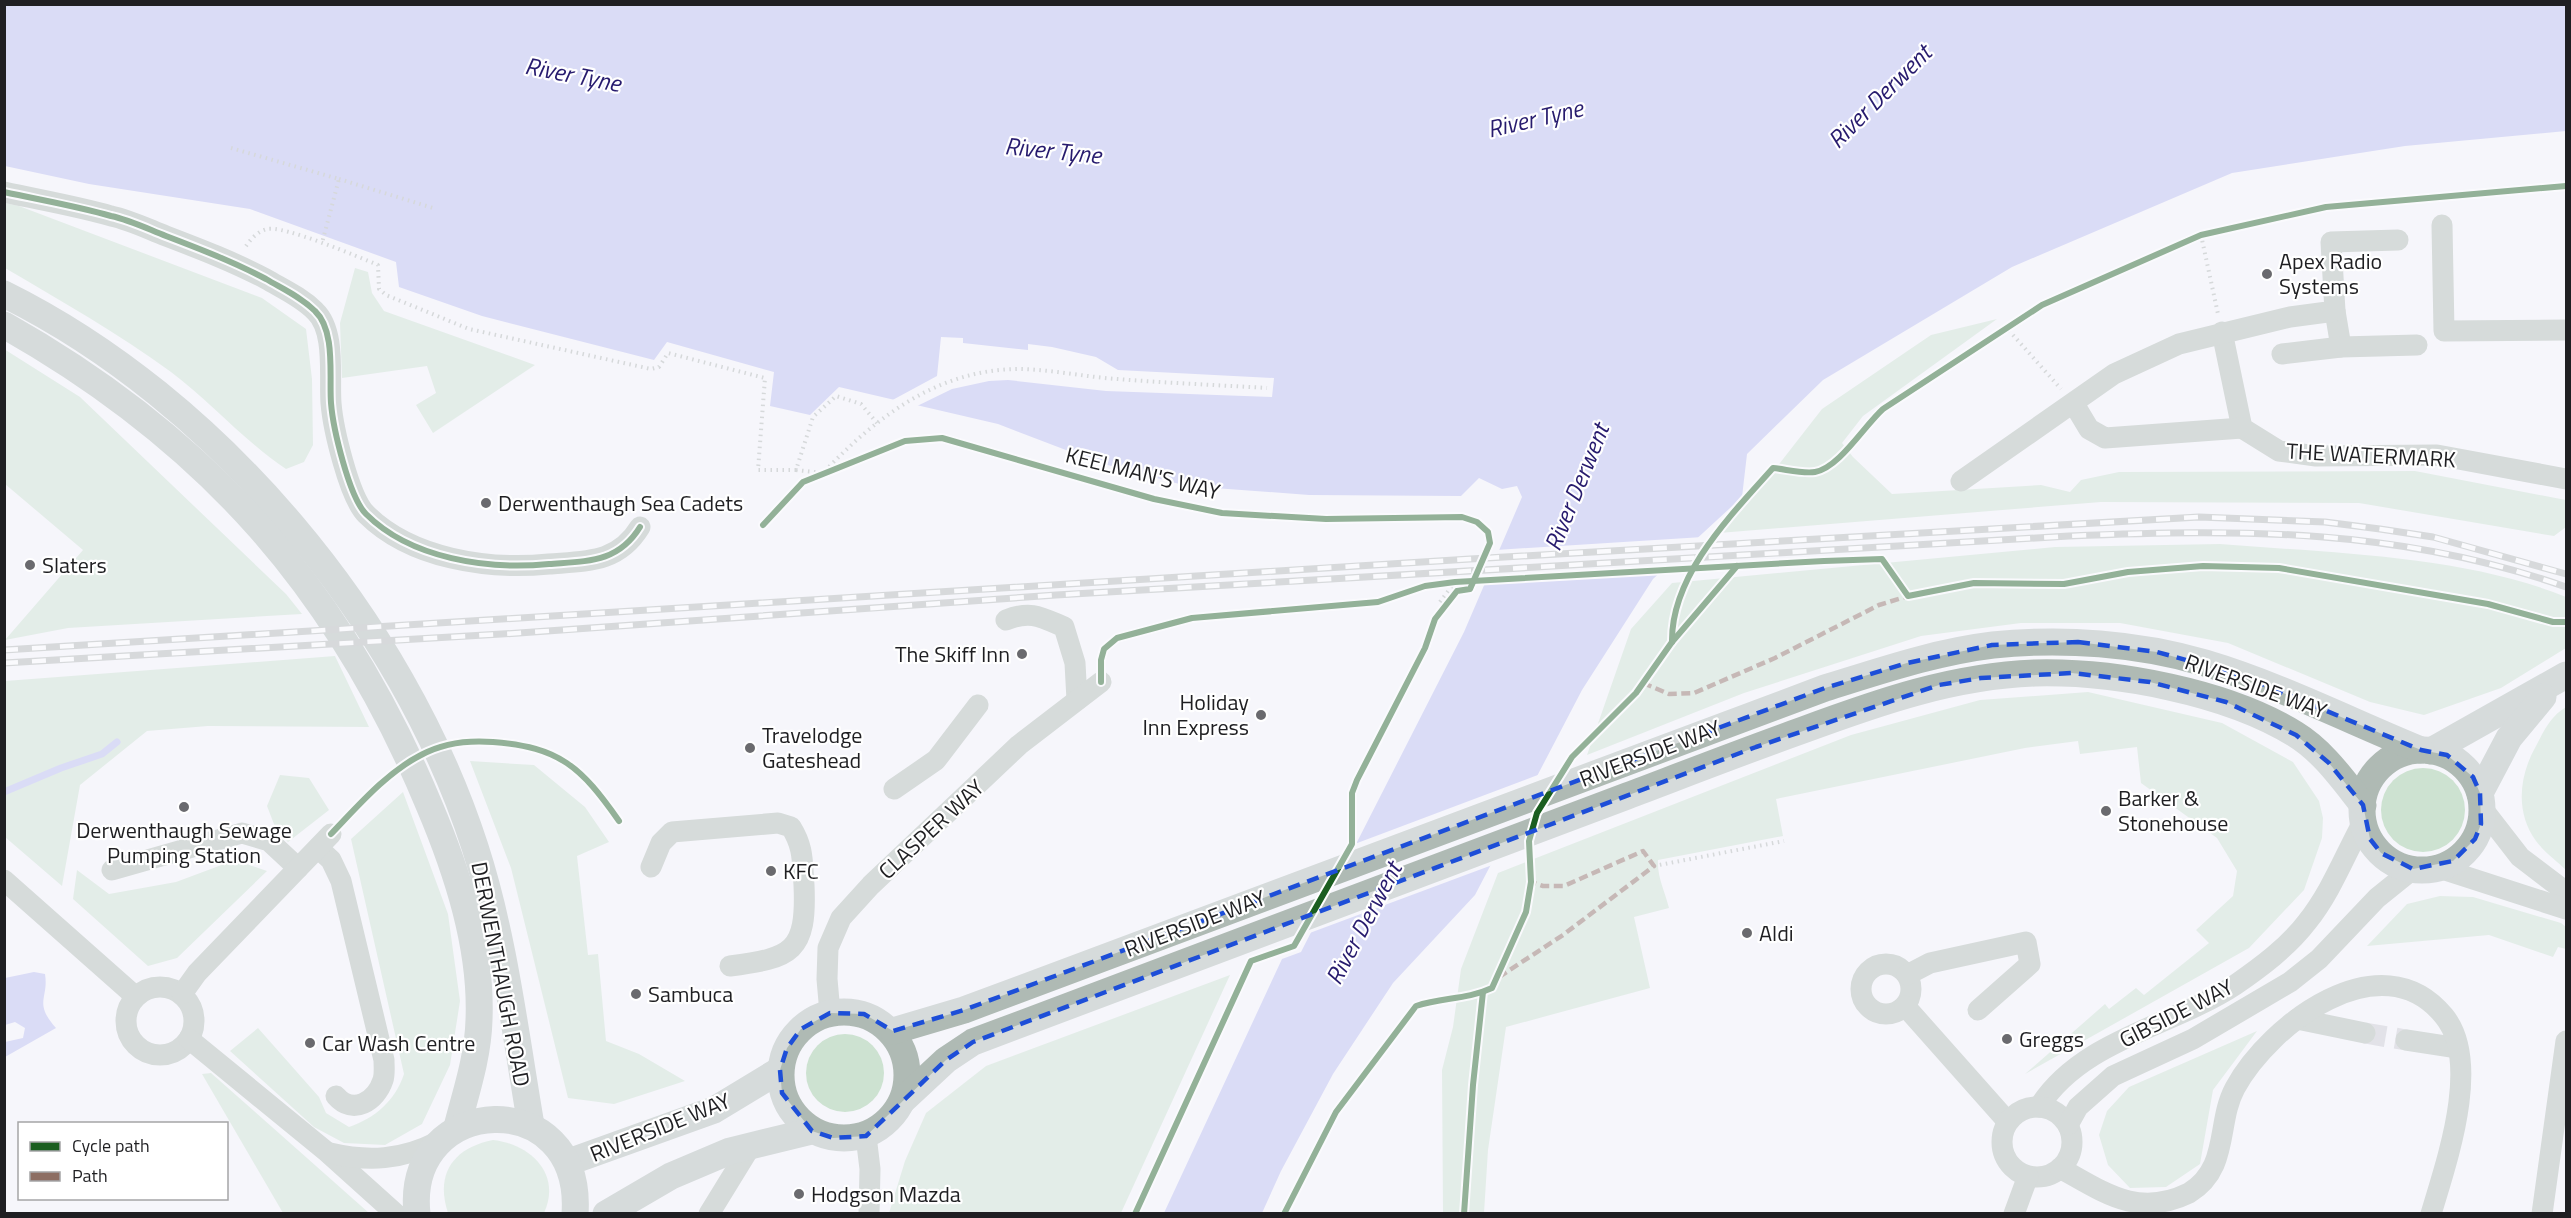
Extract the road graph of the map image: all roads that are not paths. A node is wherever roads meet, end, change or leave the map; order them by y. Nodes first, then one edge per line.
1 (4, 192) edge
2 (2442, 225) dead end
3 (2398, 240) dead end
4 (4, 294) edge
5 (2335, 311) junction
6 (4, 325) edge
7 (2566, 330) edge
8 (2222, 332) junction
9 (2417, 345) dead end
10 (2341, 347) junction
11 (2282, 354) dead end
12 (2074, 404) junction
13 (2242, 428) junction
14 (2566, 479) edge
15 (1961, 481) dead end
16 (640, 527) dead end
17 (1006, 620) dead end
18 (2563, 677) edge
19 (1101, 682) dead end
20 (1077, 700) junction
21 (978, 705) dead end
22 (2426, 751) junction
23 (894, 789) dead end
24 (2481, 800) junction
25 (2363, 813) junction
26 (651, 867) dead end
27 (298, 868) junction
28 (2426, 869) junction
29 (111, 870) dead end
30 (4, 880) edge
31 (2566, 892) edge
32 (2566, 909) edge
33 (730, 966) dead end
34 (1907, 975) junction
35 (182, 994) junction
36 (135, 996) junction
37 (1905, 1006) junction
38 (1978, 1010) dead end
39 (830, 1013) junction
40 (2297, 1019) junction
41 (893, 1031) junction
42 (2365, 1033) tunnel mouth
43 (189, 1039) junction
44 (2406, 1040) tunnel mouth
45 (2566, 1041) edge
46 (2458, 1048) junction
47 (780, 1070) junction
48 (336, 1096) dead end
49 (903, 1100) junction
50 (2039, 1107) junction
51 (2008, 1122) junction
52 (531, 1125) junction
53 (2068, 1125) junction
54 (812, 1131) junction
55 (447, 1134) junction
56 (866, 1136) junction
57 (752, 1144) junction
58 (327, 1152) junction
59 (569, 1162) junction
60 (2060, 1168) junction
61 (2028, 1176) junction
62 (396, 1214) edge
63 (417, 1214) edge
64 (575, 1214) edge
65 (606, 1214) edge
66 (709, 1214) edge
67 (868, 1214) edge
68 (2014, 1214) edge
69 (2431, 1214) edge
70 (2542, 1214) edge

1 - 16 street
2 - 7 street
3 - 5 street
4 - 52 main road, DERWENTHAUGH ROAD
5 - 8 street
5 - 10 street
6 - 55 main road
8 - 12 street
8 - 13 street
9 - 10 street
10 - 11 street
12 - 13 street
12 - 15 street
13 - 14 street, THE WATERMARK
17 - 20 street
18 - 22 main road
18 - 24 main road
19 - 20 street, CLASPER WAY
20 - 39 street, CLASPER WAY
21 - 23 street
22 - 24 main road
22 - 25 main road
22 - 41 main road, RIVERSIDE WAY
24 - 28 main road
24 - 31 street
25 - 28 main road
25 - 49 main road, RIVERSIDE WAY
25 - 50 street, GIBSIDE WAY
26 - 33 street
27 - 29 street
27 - 35 street
27 - 48 street
28 - 32 street
28 - 53 street, GIBSIDE WAY
30 - 36 street
34 - 37 street
34 - 37 street
34 - 38 street
35 - 36 street
35 - 43 street
36 - 43 street
37 - 51 street
39 - 41 main road
39 - 47 main road
40 - 42 street
40 - 46 street
40 - 60 street
41 - 49 main road
43 - 58 street
44 - 46 street
45 - 70 street
46 - 69 street
47 - 54 main road
47 - 59 main road, RIVERSIDE WAY
49 - 56 main road
50 - 51 street, GIBSIDE WAY
50 - 53 street
51 - 61 street
52 - 55 main road
52 - 59 main road
53 - 60 street
54 - 56 main road
54 - 57 main road
55 - 58 street
55 - 63 main road
56 - 67 street
57 - 65 main road
57 - 66 street
58 - 62 street
59 - 64 main road
60 - 61 street
61 - 68 street

